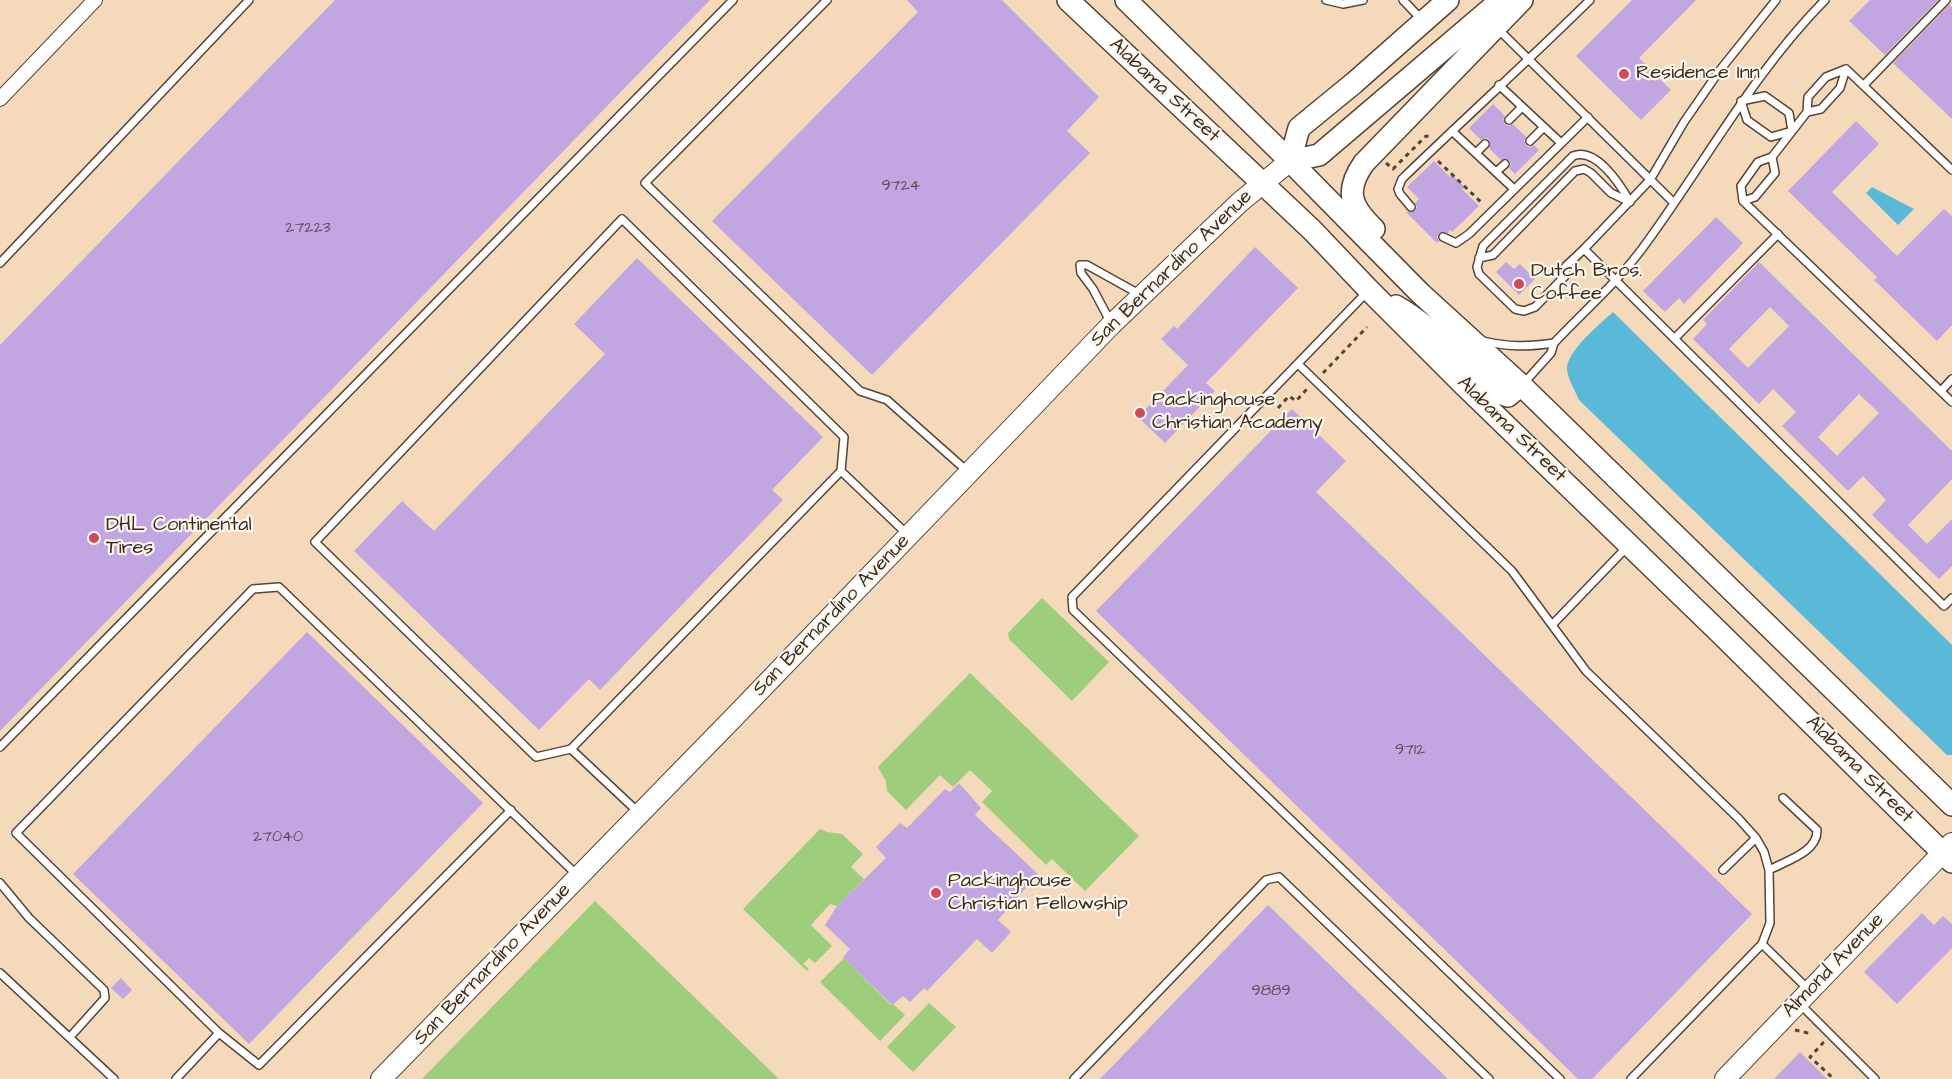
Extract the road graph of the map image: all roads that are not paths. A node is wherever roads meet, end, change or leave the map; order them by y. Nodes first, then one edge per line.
1 (95, 0) edge
2 (249, 0) edge
3 (733, 0) edge
4 (827, 0) edge
5 (1068, 0) edge
6 (1126, 0) edge
7 (1326, 0) edge
8 (1363, 0) edge
9 (1403, 0) edge
10 (1448, 0) edge
11 (1501, 0) edge
12 (1522, 0) edge
13 (1590, 0) edge
14 (1776, 0) edge
15 (1826, 0) edge
16 (1946, 0) edge
17 (1424, 22) junction
18 (1495, 27) junction
19 (1530, 60) junction
20 (1846, 69) junction
21 (1499, 85) junction
22 (1864, 85) junction
23 (0, 99) edge
24 (1741, 101) junction
25 (1522, 106) junction
26 (1807, 112) junction
27 (1588, 117) junction
28 (1509, 120) dead end
29 (1544, 127) junction
30 (1452, 131) junction
31 (1792, 131) junction
32 (1530, 141) dead end
33 (1561, 143) junction
34 (1485, 144) dead end
35 (1476, 153) junction
36 (1772, 157) junction
37 (1290, 161) junction
38 (1505, 164) dead end
39 (1952, 170) edge
40 (1496, 172) junction
41 (1650, 180) junction
42 (1261, 184) junction
43 (1514, 189) junction
44 (1743, 201) junction
45 (1630, 202) junction
46 (1674, 203) junction
47 (1411, 207) dead end
48 (1778, 234) junction
49 (1443, 237) dead end
50 (1584, 249) junction
51 (1479, 258) junction
52 (0, 262) edge
53 (1616, 279) junction
54 (1369, 290) junction
55 (1420, 293) junction
56 (1143, 296) junction
57 (1112, 324) junction
58 (1675, 338) junction
59 (1468, 339) junction
60 (1554, 343) junction
61 (1298, 364) junction
62 (1952, 379) edge
63 (1521, 385) junction
64 (1941, 391) junction
65 (1952, 402) edge
66 (841, 471) junction
67 (970, 474) junction
68 (909, 536) junction
69 (1629, 544) junction
70 (1952, 598) edge
71 (1552, 625) junction
72 (0, 747) edge
73 (571, 749) junction
74 (1783, 798) dead end
75 (1952, 805) edge
76 (511, 810) junction
77 (640, 814) junction
78 (1756, 837) junction
79 (1949, 853) edge
80 (1724, 870) dead end
81 (1769, 870) junction
82 (579, 877) junction
83 (0, 883) edge
84 (1762, 944) junction
85 (0, 973) edge
86 (1805, 997) junction
87 (219, 1033) junction
88 (70, 1037) junction
89 (107, 1072) junction
90 (100, 1079) edge
91 (114, 1079) edge
92 (176, 1079) edge
93 (381, 1079) edge
94 (1074, 1079) edge
95 (1489, 1079) edge
96 (1560, 1079) edge
97 (1630, 1079) edge
98 (1725, 1079) edge
99 (1875, 1079) edge

1 - 23 street
2 - 52 lane
3 - 72 lane
4 - 67 lane
5 - 42 main road, Alabama Street
6 - 37 main road, Alabama Street
7 - 8 lane
9 - 17 lane
10 - 17 main road
11 - 37 main road, San Bernardino Avenue
12 - 18 main road
13 - 19 lane
14 - 41 lane
15 - 24 lane
16 - 22 lane
17 - 37 main road
18 - 19 lane
18 - 55 main road
19 - 21 lane
19 - 27 lane
20 - 22 lane
20 - 26 lane
20 - 26 lane
21 - 25 lane
21 - 30 lane
22 - 39 lane
24 - 31 lane
24 - 31 lane
24 - 46 lane
25 - 28 lane
25 - 29 lane
26 - 31 lane
27 - 33 lane
27 - 41 lane
29 - 32 lane
29 - 33 lane
30 - 35 lane
30 - 47 lane
31 - 36 lane
33 - 43 lane
34 - 35 lane
35 - 40 lane
36 - 44 lane
36 - 44 lane
37 - 42 main road, San Bernardino Avenue
37 - 55 main road, Alabama Street
38 - 40 lane
40 - 43 lane
41 - 45 lane
41 - 46 lane
42 - 54 main road, Alabama Street
42 - 56 main road, San Bernardino Avenue
43 - 49 lane
44 - 48 lane
45 - 50 lane
45 - 51 lane
45 - 51 lane
46 - 53 lane
48 - 58 lane
48 - 64 lane
50 - 51 lane
50 - 53 lane
53 - 58 lane
53 - 60 lane
54 - 61 lane
54 - 63 main road
54 - 69 main road, Alabama Street
55 - 59 main road, Alabama Street
56 - 57 main road, San Bernardino Avenue
56 - 57 lane
57 - 67 main road, San Bernardino Avenue
58 - 70 lane
59 - 60 lane
59 - 63 main road, Alabama Street
60 - 63 lane
61 - 71 lane
61 - 96 lane
62 - 64 lane
63 - 75 main road, Alabama Street
64 - 65 lane
66 - 68 lane
66 - 73 lane
66 - 73 lane
67 - 68 main road, San Bernardino Avenue
68 - 77 main road, San Bernardino Avenue
69 - 71 lane
69 - 79 main road, Alabama Street
71 - 78 lane
73 - 77 lane
74 - 81 lane
76 - 82 lane
76 - 87 lane
76 - 87 lane
77 - 82 main road, San Bernardino Avenue
78 - 80 lane
78 - 81 lane
79 - 86 main road, Almond Avenue
81 - 84 lane
82 - 93 main road, San Bernardino Avenue
83 - 88 lane
84 - 86 lane
84 - 97 lane
85 - 88 lane
86 - 98 main road, Almond Avenue
86 - 99 lane
87 - 92 lane
88 - 89 lane
89 - 90 lane
89 - 91 lane
94 - 95 lane

